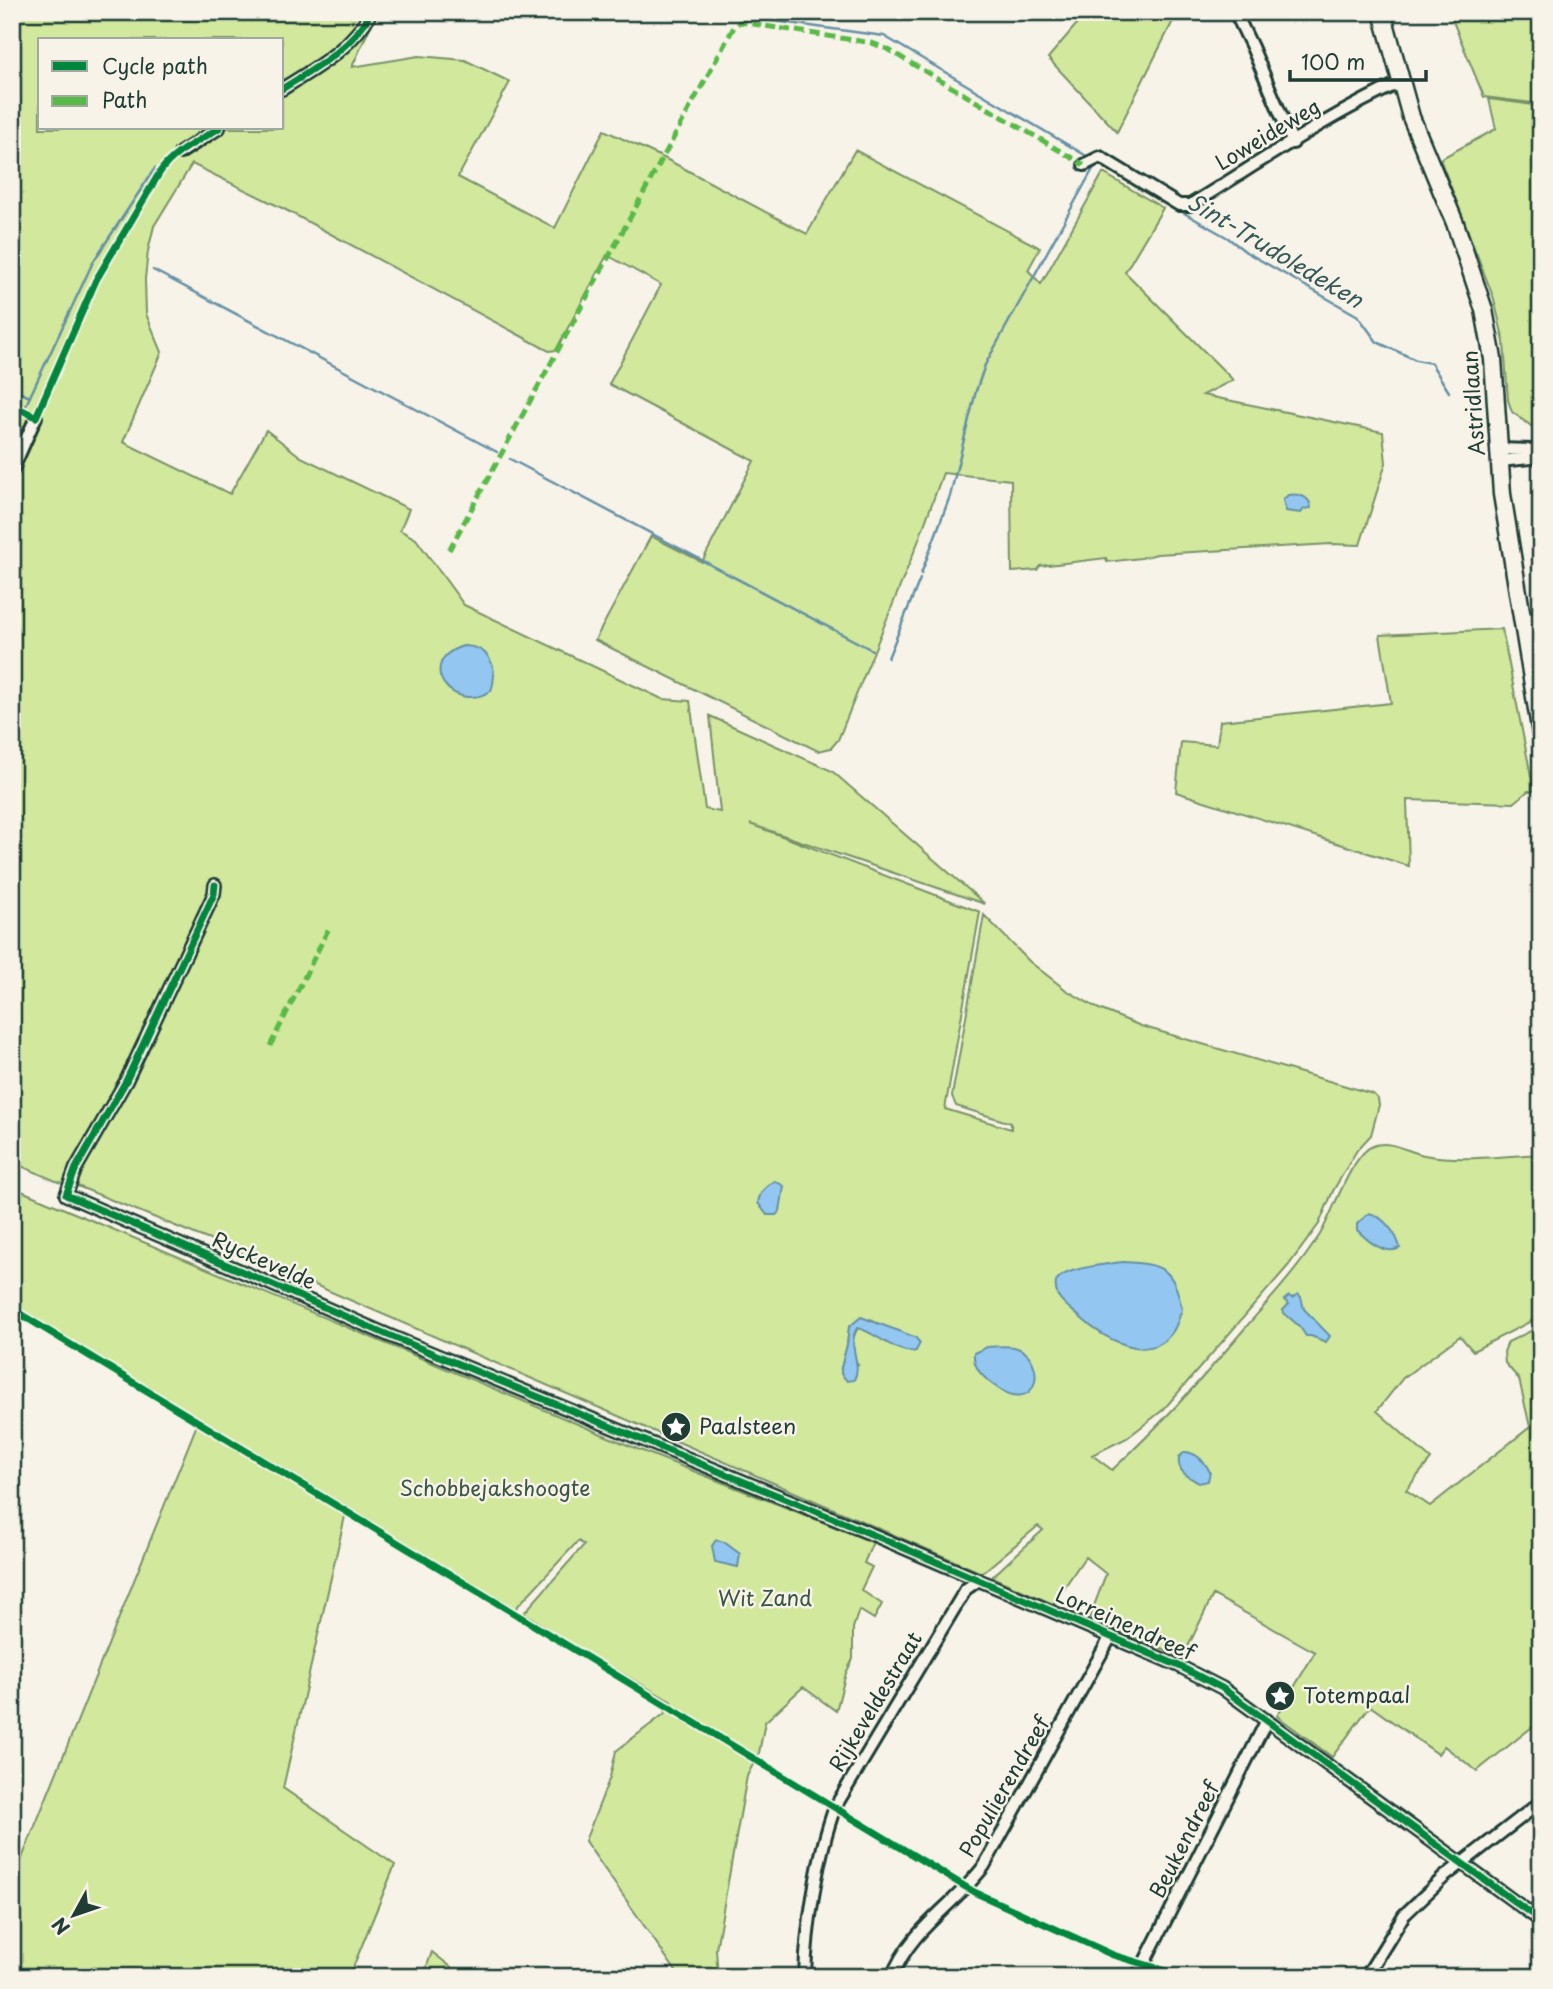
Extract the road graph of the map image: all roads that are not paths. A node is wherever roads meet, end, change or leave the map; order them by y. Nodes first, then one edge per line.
1 (371, 12) edge
2 (1235, 12) edge
3 (1382, 12) edge
4 (1401, 82) junction
5 (284, 88) edge
6 (216, 130) edge
7 (1293, 143) junction
8 (180, 153) dead end
9 (1084, 165) dead end
10 (36, 416) dead end
11 (1498, 455) junction
12 (1541, 456) edge
13 (12, 471) edge
14 (1541, 617) edge
15 (1523, 620) junction
16 (1541, 734) edge
17 (215, 885) dead end
18 (648, 1442) joint
19 (979, 1580) junction
20 (1111, 1636) junction
21 (1267, 1720) junction
22 (1541, 1802) edge
23 (1463, 1863) junction
24 (1541, 1921) edge
25 (805, 1977) edge
26 (892, 1977) edge
27 (1138, 1977) edge
28 (1366, 1977) edge

1 - 5 street
2 - 7 street
3 - 4 main road, Astridlaan
4 - 7 street, Loweideweg
4 - 11 main road, Astridlaan
6 - 8 street
7 - 9 street, Loweideweg
10 - 13 street
11 - 12 street
11 - 15 main road, Astridlaan
14 - 15 street
15 - 16 main road, Astridlaan
17 - 18 street, Ryckevelde
18 - 19 street, Lorreinendreef
19 - 20 street, Lorreinendreef
19 - 25 street, Rijkeveldestraat
20 - 21 street, Lorreinendreef
20 - 26 street, Populierendreef
21 - 23 street, Lorreinendreef
21 - 27 street, Beukendreef
22 - 23 street
23 - 24 street, Lorreinendreef
23 - 28 street

